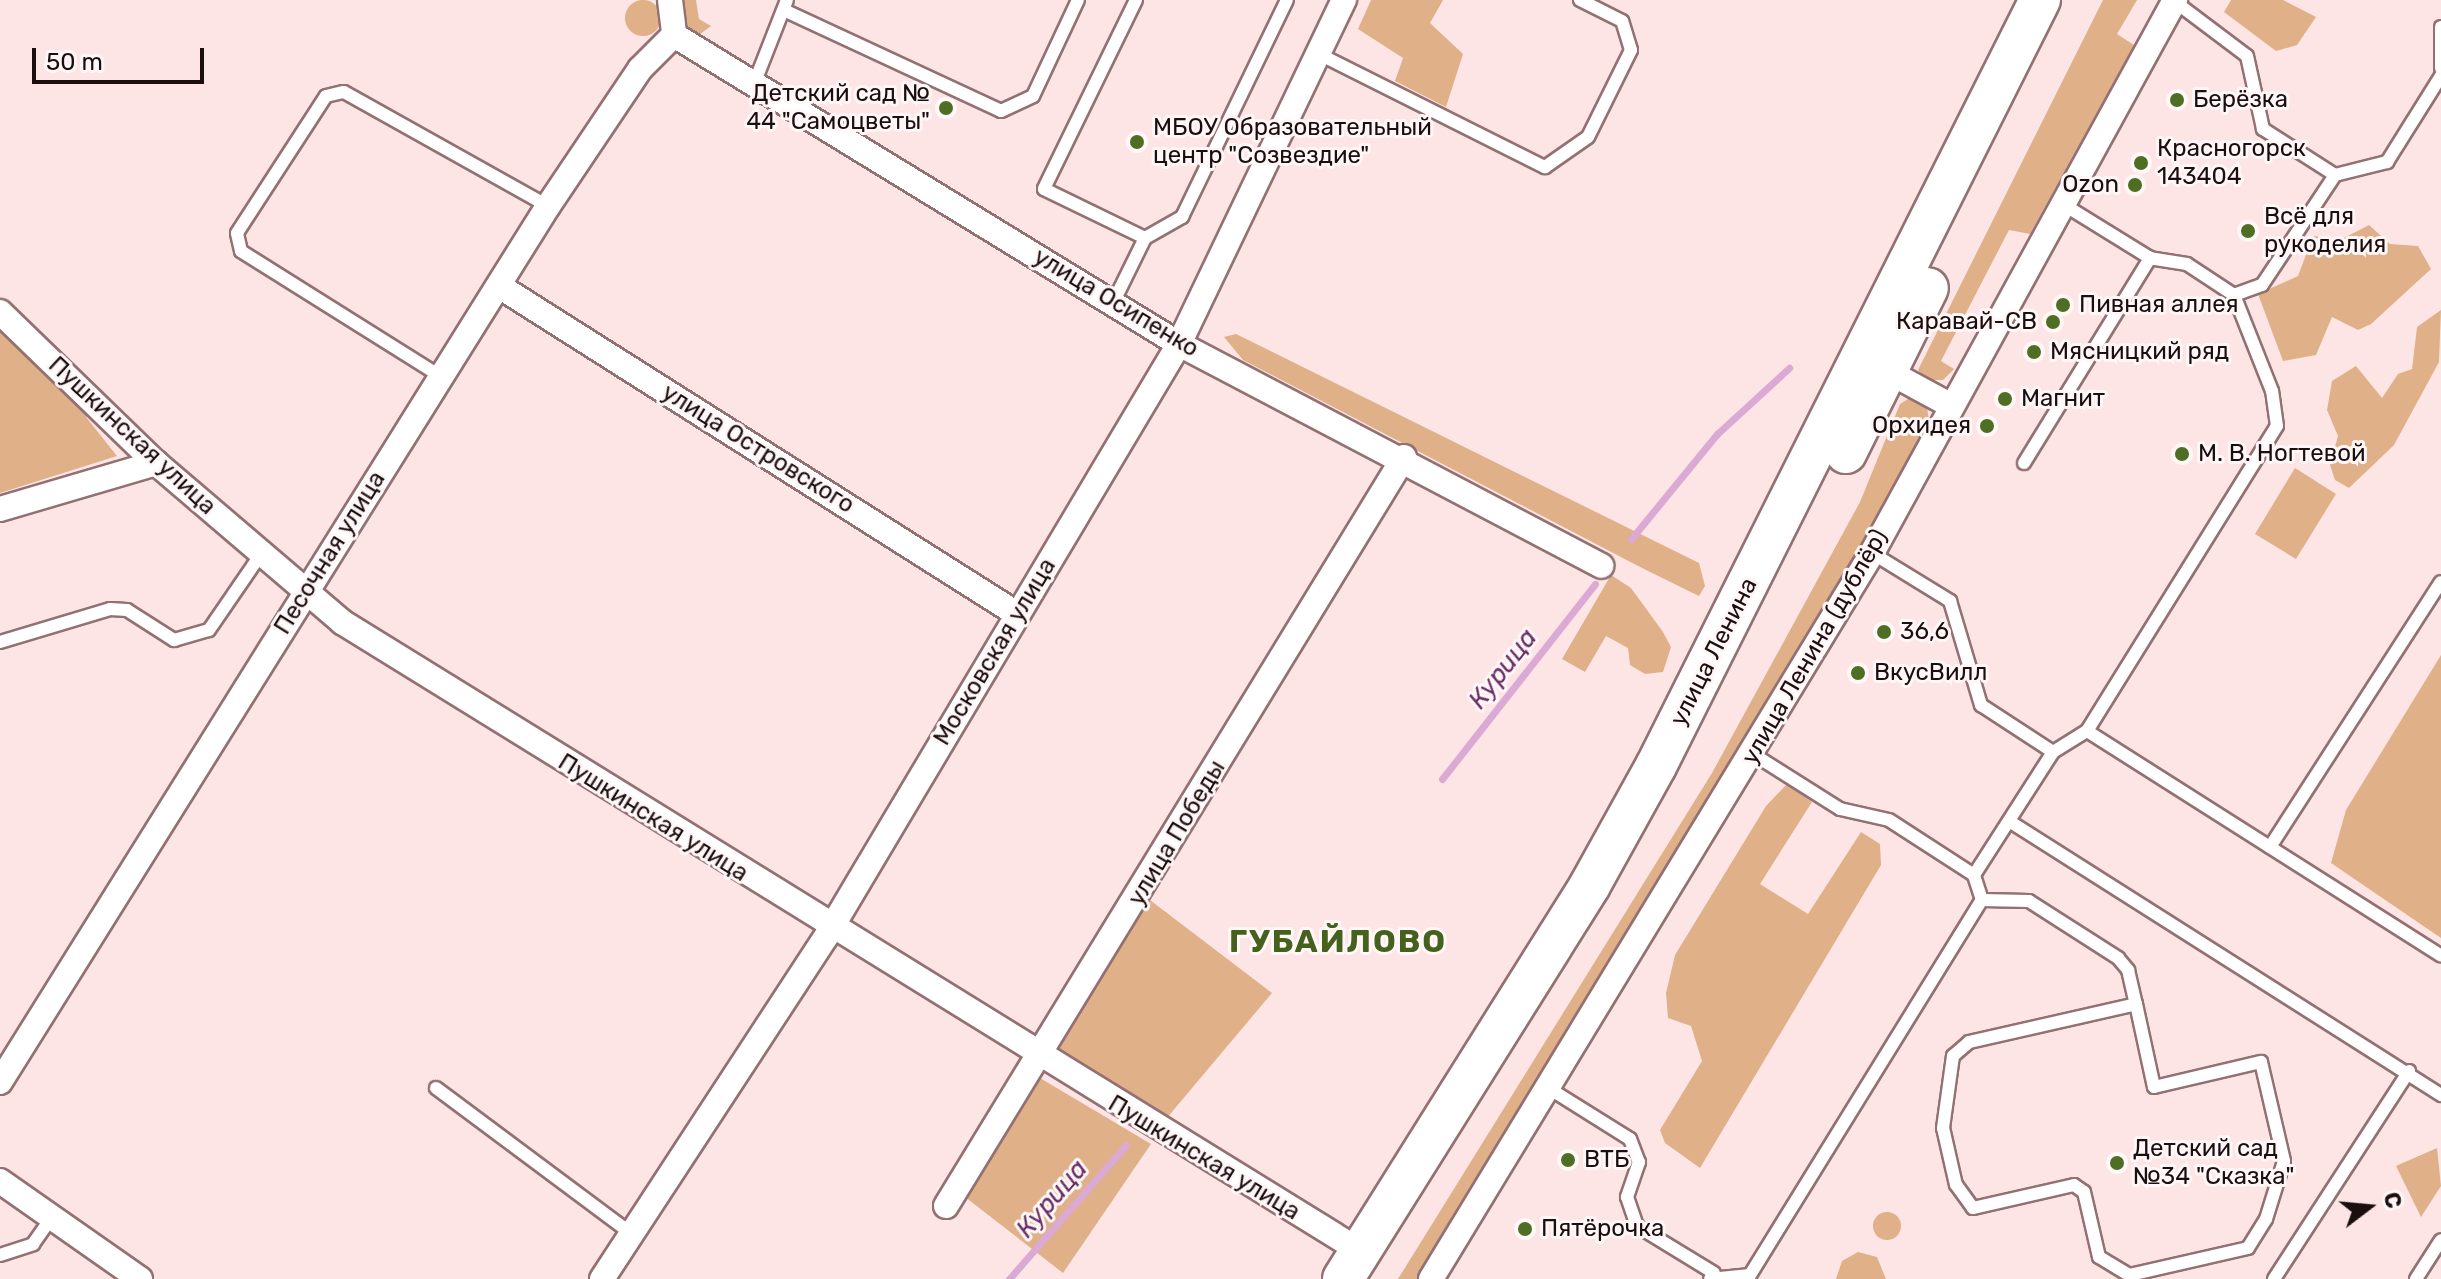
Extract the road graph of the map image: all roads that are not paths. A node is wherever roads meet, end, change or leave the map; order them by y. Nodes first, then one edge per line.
1 (670, 0) edge
2 (1078, 0) edge
3 (1136, 0) edge
4 (1287, 0) edge
5 (1344, 0) edge
6 (1580, 0) edge
7 (2040, 0) edge
8 (2068, 0) edge
9 (2174, 0) edge
10 (788, 6) edge
11 (2441, 27) edge
12 (674, 35) junction
13 (1319, 54) junction
14 (2441, 68) edge
15 (2441, 76) edge
16 (754, 84) junction
17 (2335, 175) junction
18 (2058, 201) junction
19 (548, 206) junction
20 (1145, 238) junction
21 (2150, 258) junction
22 (499, 286) junction
23 (2234, 295) junction
24 (1113, 303) junction
25 (0, 312) edge
26 (1179, 344) junction
27 (1887, 371) junction
28 (440, 376) junction
29 (1950, 405) junction
30 (1404, 457) junction
31 (156, 463) junction
32 (2024, 463) dead end
33 (0, 509) edge
34 (1872, 553) junction
35 (261, 554) junction
36 (1601, 566) dead end
37 (2441, 582) edge
38 (304, 594) junction
39 (1017, 614) junction
40 (0, 642) edge
41 (2087, 731) junction
42 (2053, 752) junction
43 (1753, 754) junction
44 (2009, 821) junction
45 (2270, 847) junction
46 (1974, 875) junction
47 (1982, 900) junction
48 (830, 930) junction
49 (2441, 956) edge
50 (2136, 1004) junction
51 (7, 1050) edge
52 (1040, 1059) junction
53 (2409, 1071) junction
54 (0, 1082) edge
55 (436, 1088) dead end
56 (1550, 1089) junction
57 (2441, 1095) edge
58 (0, 1181) edge
59 (946, 1206) dead end
60 (52, 1217) junction
61 (632, 1234) junction
62 (2441, 1240) edge
63 (0, 1255) edge
64 (1359, 1270) edge
65 (1712, 1276) edge
66 (1754, 1277) edge
67 (140, 1279) edge
68 (602, 1279) edge
69 (1431, 1279) edge
70 (2274, 1279) edge
71 (2416, 1279) edge

1 - 12 street
2 - 10 lane
3 - 20 lane
4 - 20 lane
5 - 13 street, Московская улица
6 - 13 lane
7 - 64 main road, улица Ленина
8 - 27 main road, улица Ленина
9 - 17 lane
9 - 18 street, улица Ленина (дублёр)
10 - 16 lane
11 - 14 lane
12 - 16 street, улица Осипенко
12 - 19 street, Песочная улица
13 - 26 street, Московская улица
15 - 17 lane
16 - 24 street, улица Осипенко
17 - 23 lane
18 - 21 lane
18 - 29 street, улица Ленина (дублёр)
19 - 22 street, Песочная улица
19 - 28 lane
20 - 24 lane
21 - 23 lane
21 - 32 lane
22 - 28 street, Песочная улица
22 - 39 street, улица Островского
23 - 41 lane
24 - 26 street, улица Осипенко
25 - 31 street, Пушкинская улица
26 - 30 street, улица Осипенко
26 - 39 street, Московская улица
27 - 29 street
27 - 64 main road, улица Ленина
28 - 38 street, Песочная улица
29 - 34 street, улица Ленина (дублёр)
30 - 36 street, улица Осипенко
30 - 52 street, улица Победы
31 - 33 street
31 - 35 street, Пушкинская улица
34 - 42 lane
34 - 43 street, улица Ленина (дублёр)
35 - 38 street, Пушкинская улица
35 - 40 lane
37 - 45 lane
38 - 48 street, Пушкинская улица
38 - 51 street, Песочная улица
39 - 48 street, Московская улица
41 - 42 lane
41 - 45 lane
42 - 44 lane
43 - 46 lane
43 - 56 street, улица Ленина (дублёр)
44 - 46 lane
44 - 53 lane
45 - 49 lane
46 - 47 lane
47 - 50 lane
47 - 66 lane
48 - 52 street, Пушкинская улица
48 - 61 street, Московская улица
50 - 50 lane
51 - 54 street, Песочная улица
52 - 59 street, улица Победы
52 - 64 street, Пушкинская улица
53 - 57 lane
53 - 70 lane
55 - 61 lane
56 - 65 lane
56 - 69 street, улица Ленина (дублёр)
58 - 60 street
60 - 63 lane
60 - 67 street
61 - 68 street, Московская улица
62 - 71 lane
65 - 66 lane

